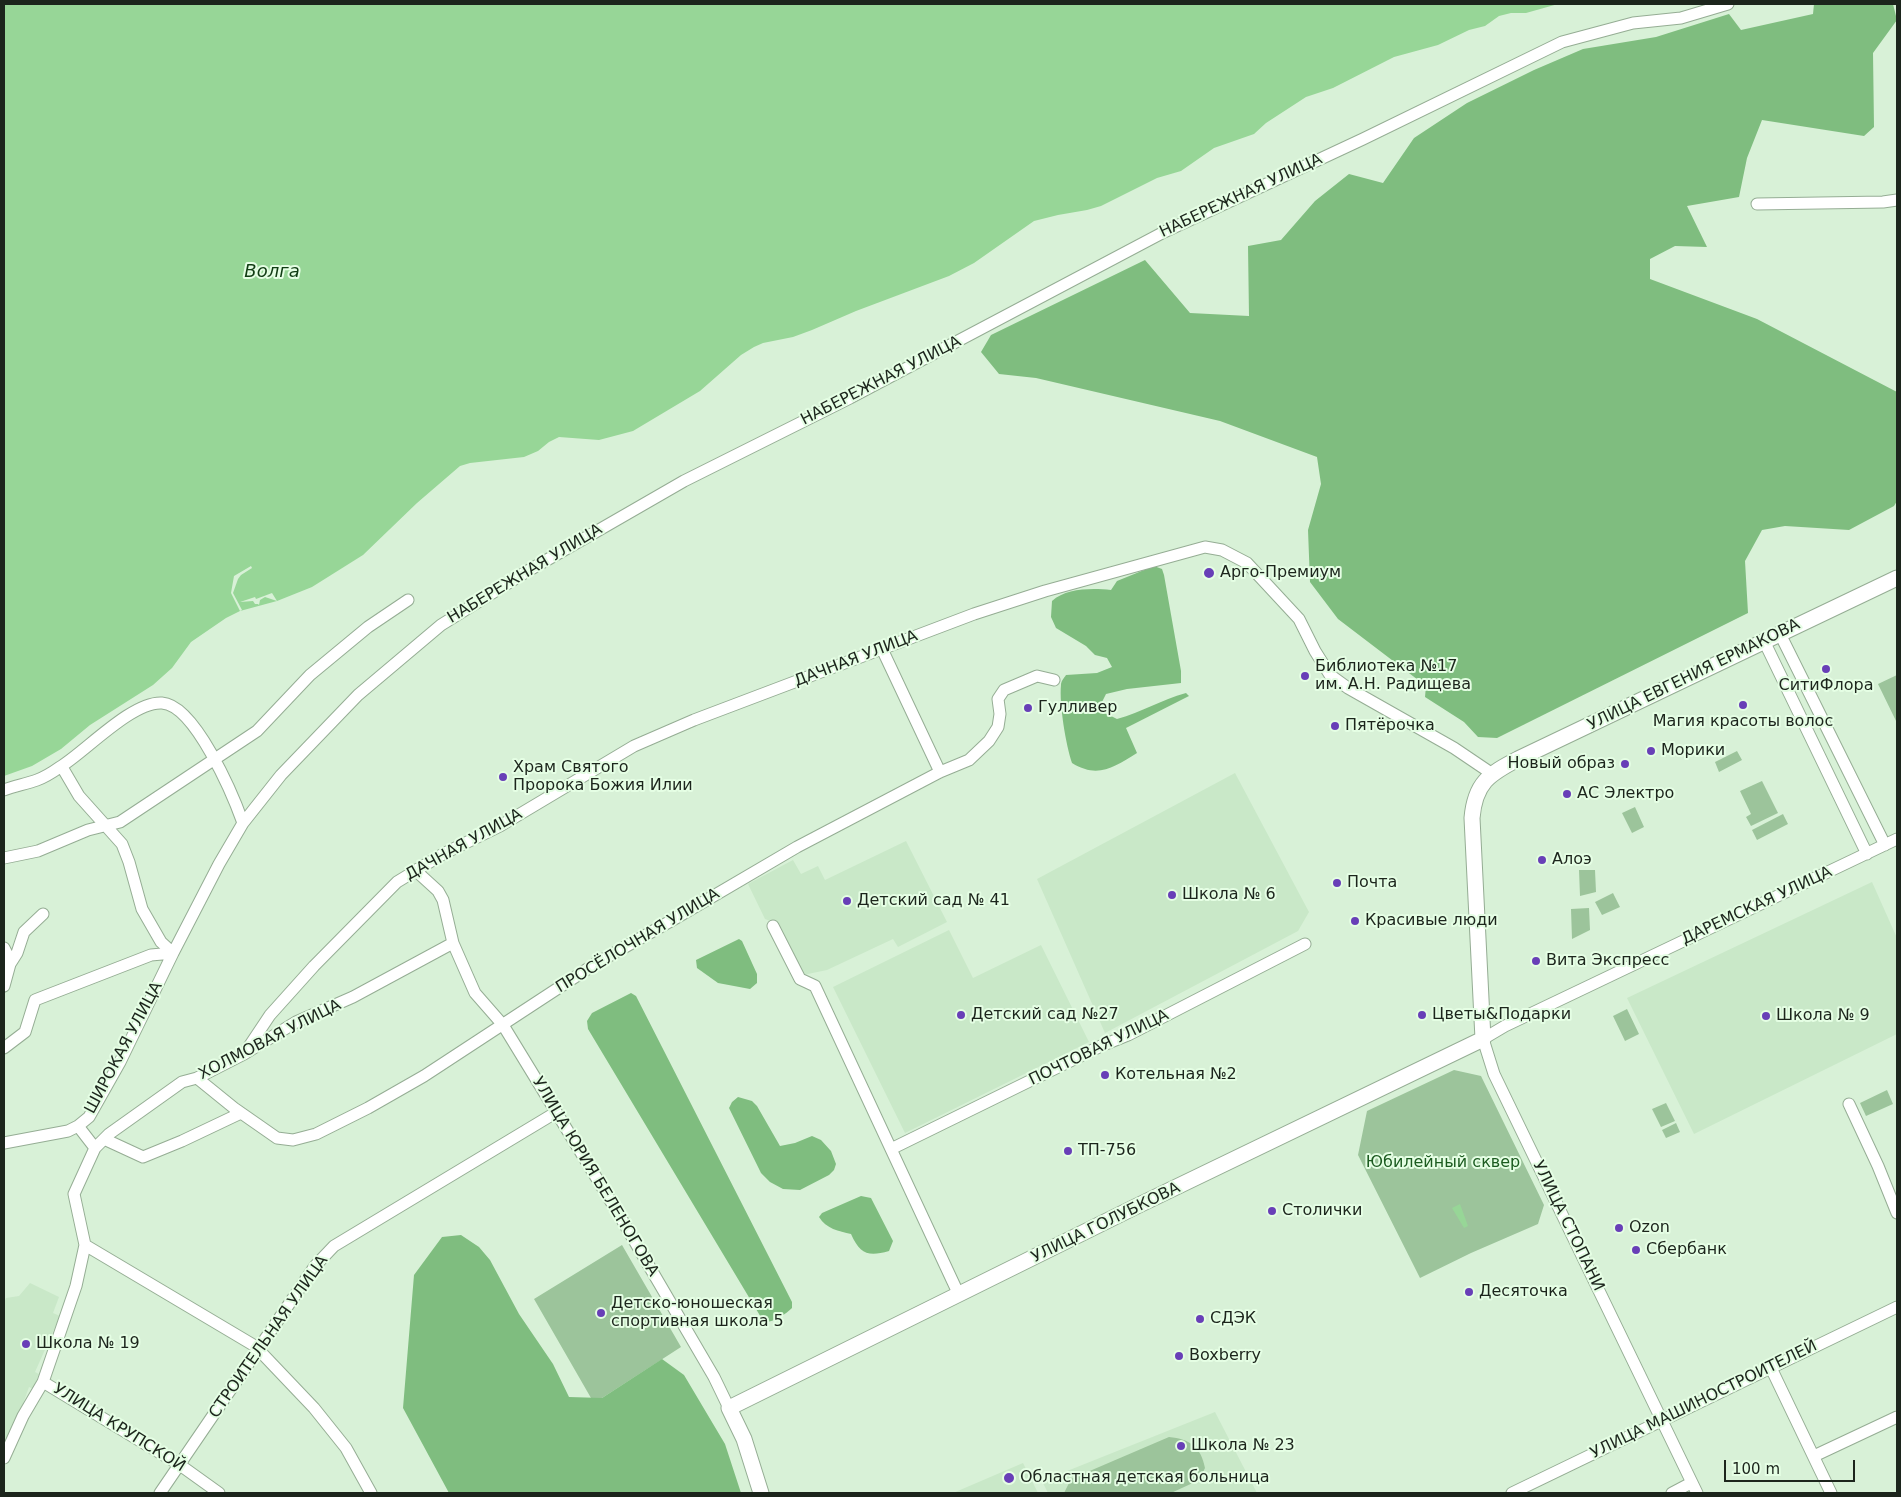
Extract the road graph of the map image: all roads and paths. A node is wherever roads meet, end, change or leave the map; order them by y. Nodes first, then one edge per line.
1 (1728, 4) edge
2 (1897, 200) edge
3 (1757, 204) dead end
4 (1897, 578) edge
5 (408, 600) dead end
6 (1780, 634) junction
7 (1764, 641) junction
8 (882, 649) junction
9 (1054, 680) dead end
10 (214, 758) junction
11 (62, 766) junction
12 (940, 772) junction
13 (1491, 773) junction
14 (4, 790) edge
15 (243, 823) junction
16 (105, 827) junction
17 (1897, 840) edge
18 (1885, 845) junction
19 (1867, 854) junction
20 (4, 858) edge
21 (415, 870) junction
22 (43, 914) dead end
23 (773, 926) dead end
24 (453, 943) junction
25 (1305, 944) dead end
26 (4, 948) edge
27 (172, 953) junction
28 (10, 964) junction
29 (4, 986) edge
30 (503, 1025) junction
31 (1483, 1039) junction
32 (4, 1048) edge
33 (244, 1054) junction
34 (197, 1078) junction
35 (1849, 1104) dead end
36 (241, 1113) junction
37 (555, 1113) junction
38 (78, 1126) junction
39 (104, 1139) junction
40 (4, 1143) edge
41 (95, 1148) junction
42 (891, 1149) junction
43 (1897, 1213) edge
44 (85, 1245) junction
45 (959, 1295) junction
46 (1897, 1307) edge
47 (258, 1348) junction
48 (1770, 1368) junction
49 (43, 1382) junction
50 (729, 1408) junction
51 (1897, 1417) edge
52 (1662, 1421) junction
53 (1814, 1456) junction
54 (4, 1458) edge
55 (180, 1465) junction
56 (1694, 1488) edge
57 (160, 1493) edge
58 (219, 1493) edge
59 (371, 1493) edge
60 (761, 1493) edge
61 (1512, 1493) edge
62 (1672, 1493) edge
63 (1831, 1493) edge

1 - 15 street, НАБЕРЕЖНАЯ УЛИЦА
2 - 3 street
4 - 6 main road, УЛИЦА ЕВГЕНИЯ ЕРМАКОВА
5 - 10 street
6 - 7 main road, УЛИЦА ЕВГЕНИЯ ЕРМАКОВА
6 - 18 street
7 - 13 main road, УЛИЦА ЕВГЕНИЯ ЕРМАКОВА
7 - 19 street
8 - 12 street
8 - 13 street, ДАЧНАЯ УЛИЦА
8 - 21 street, ДАЧНАЯ УЛИЦА
9 - 12 street, ПРОСЁЛОЧНАЯ УЛИЦА
10 - 11 street
10 - 15 street
10 - 16 street
11 - 14 street
11 - 16 street
12 - 30 street, ПРОСЁЛОЧНАЯ УЛИЦА
13 - 31 main road, УЛИЦА СТОПАНИ
15 - 27 street, НАБЕРЕЖНАЯ УЛИЦА
16 - 20 street
16 - 27 street
17 - 18 street, ДАРЕМСКАЯ УЛИЦА
18 - 19 street, ДАРЕМСКАЯ УЛИЦА
19 - 31 street, ДАРЕМСКАЯ УЛИЦА
21 - 24 street, УЛИЦА ЮРИЯ БЕЛЕНОГОВА
21 - 33 street, ДАЧНАЯ УЛИЦА
22 - 28 street
23 - 42 street
24 - 30 street, УЛИЦА ЮРИЯ БЕЛЕНОГОВА
24 - 33 street, ХОЛМОВАЯ УЛИЦА
25 - 42 street, ПОЧТОВАЯ УЛИЦА
26 - 28 street
27 - 32 street
27 - 38 street, ШИРОКАЯ УЛИЦА
28 - 29 street
30 - 36 street, ПРОСЁЛОЧНАЯ УЛИЦА
30 - 37 street, УЛИЦА ЮРИЯ БЕЛЕНОГОВА
31 - 45 main road, УЛИЦА ГОЛУБКОВА
31 - 52 street, УЛИЦА СТОПАНИ
33 - 34 street, ХОЛМОВАЯ УЛИЦА
34 - 36 street, ПРОСЁЛОЧНАЯ УЛИЦА
34 - 39 street, ХОЛМОВАЯ УЛИЦА
35 - 43 street
36 - 39 street
37 - 47 street, СТРОИТЕЛЬНАЯ УЛИЦА
37 - 50 street, УЛИЦА ЮРИЯ БЕЛЕНОГОВА
38 - 40 street, ШИРОКАЯ УЛИЦА
38 - 41 street
39 - 41 street, ХОЛМОВАЯ УЛИЦА
41 - 44 street
42 - 45 street
44 - 47 street
44 - 49 street
45 - 50 main road, УЛИЦА ГОЛУБКОВА
46 - 48 street, УЛИЦА МАШИНОСТРОИТЕЛЕЙ
47 - 55 street, СТРОИТЕЛЬНАЯ УЛИЦА
47 - 59 street
48 - 52 street, УЛИЦА МАШИНОСТРОИТЕЛЕЙ
48 - 53 street
49 - 54 street
49 - 55 street, УЛИЦА КРУПСКОЙ
50 - 60 main road, УЛИЦА ЮРИЯ БЕЛЕНОГОВА
51 - 53 street
52 - 56 street, УЛИЦА СТОПАНИ
52 - 61 street, УЛИЦА МАШИНОСТРОИТЕЛЕЙ
53 - 63 street
55 - 57 street, СТРОИТЕЛЬНАЯ УЛИЦА
55 - 58 street, УЛИЦА КРУПСКОЙ
56 - 62 street

